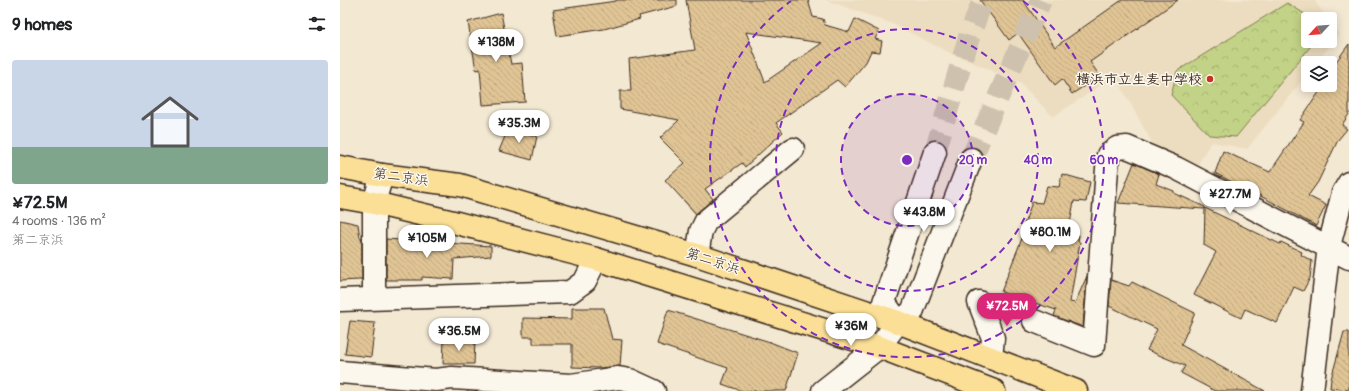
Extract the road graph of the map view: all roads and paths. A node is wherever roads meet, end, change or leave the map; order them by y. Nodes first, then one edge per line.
1 (793, 149) dead end
2 (936, 152) tunnel mouth
3 (971, 159) tunnel mouth
4 (340, 167) edge
5 (382, 175) junction
6 (1349, 183) edge
7 (340, 197) edge
8 (374, 203) junction
9 (1329, 246) junction
10 (697, 255) junction
11 (1349, 258) edge
12 (596, 259) junction
13 (374, 299) junction
14 (340, 300) edge
15 (979, 302) dead end
16 (1034, 321) dead end
17 (898, 322) junction
18 (879, 347) junction
19 (991, 358) junction
20 (340, 372) edge
21 (654, 391) edge
22 (823, 391) edge
23 (994, 391) edge
24 (1076, 391) edge
25 (1312, 391) edge

1 - 10 street
2 - 17 street
3 - 17 street
4 - 5 highway, 第二京浜
5 - 8 street
5 - 10 highway, 第二京浜
6 - 9 street
7 - 8 highway, 第二京浜
8 - 12 highway, 第二京浜
8 - 13 street
9 - 11 street
9 - 16 street
9 - 25 street
10 - 17 highway, 第二京浜
12 - 13 street
12 - 18 highway, 第二京浜
13 - 14 street
15 - 19 street
17 - 18 street
17 - 19 highway, 第二京浜
18 - 22 street
18 - 23 highway, 第二京浜
19 - 24 highway, 第二京浜
20 - 21 street

